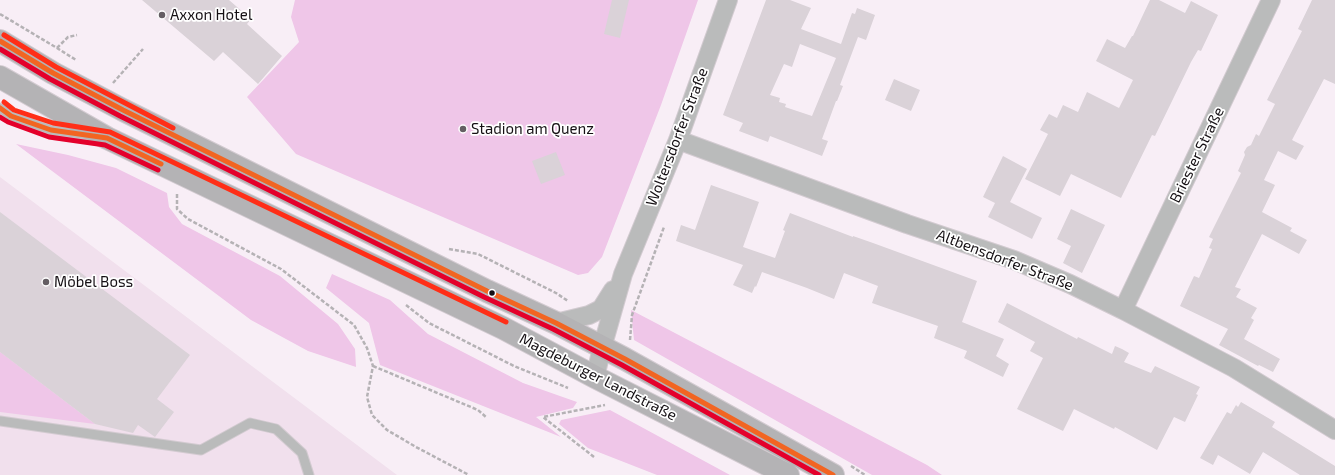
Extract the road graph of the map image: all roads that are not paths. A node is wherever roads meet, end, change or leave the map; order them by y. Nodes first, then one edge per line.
1 (728, 0) edge
2 (1271, 0) edge
3 (0, 41) edge
4 (0, 77) edge
5 (0, 108) edge
6 (107, 138) junction
7 (678, 140) junction
8 (623, 274) junction
9 (1123, 310) junction
10 (556, 323) junction
11 (602, 348) junction
12 (595, 377) junction
13 (0, 421) edge
14 (1335, 430) edge
15 (309, 475) edge
16 (788, 475) edge
17 (833, 475) edge

1 - 7 street, Woltersdorfer Straße
2 - 9 street, Briester Straße
3 - 10 main road, Magdeburger Landstraße
4 - 6 main road, Magdeburger Landstraße
5 - 6 lane
6 - 12 main road, Magdeburger Landstraße
7 - 8 street, Woltersdorfer Straße
7 - 9 street, Altbensdorfer Straße
8 - 10 street, Woltersdorfer Straße
8 - 11 street, Woltersdorfer Straße
9 - 14 street, Altbensdorfer Straße
10 - 11 main road, Magdeburger Landstraße
11 - 12 street, Woltersdorfer Straße
11 - 17 main road, Magdeburger Landstraße
12 - 16 main road, Magdeburger Landstraße
13 - 15 lane

